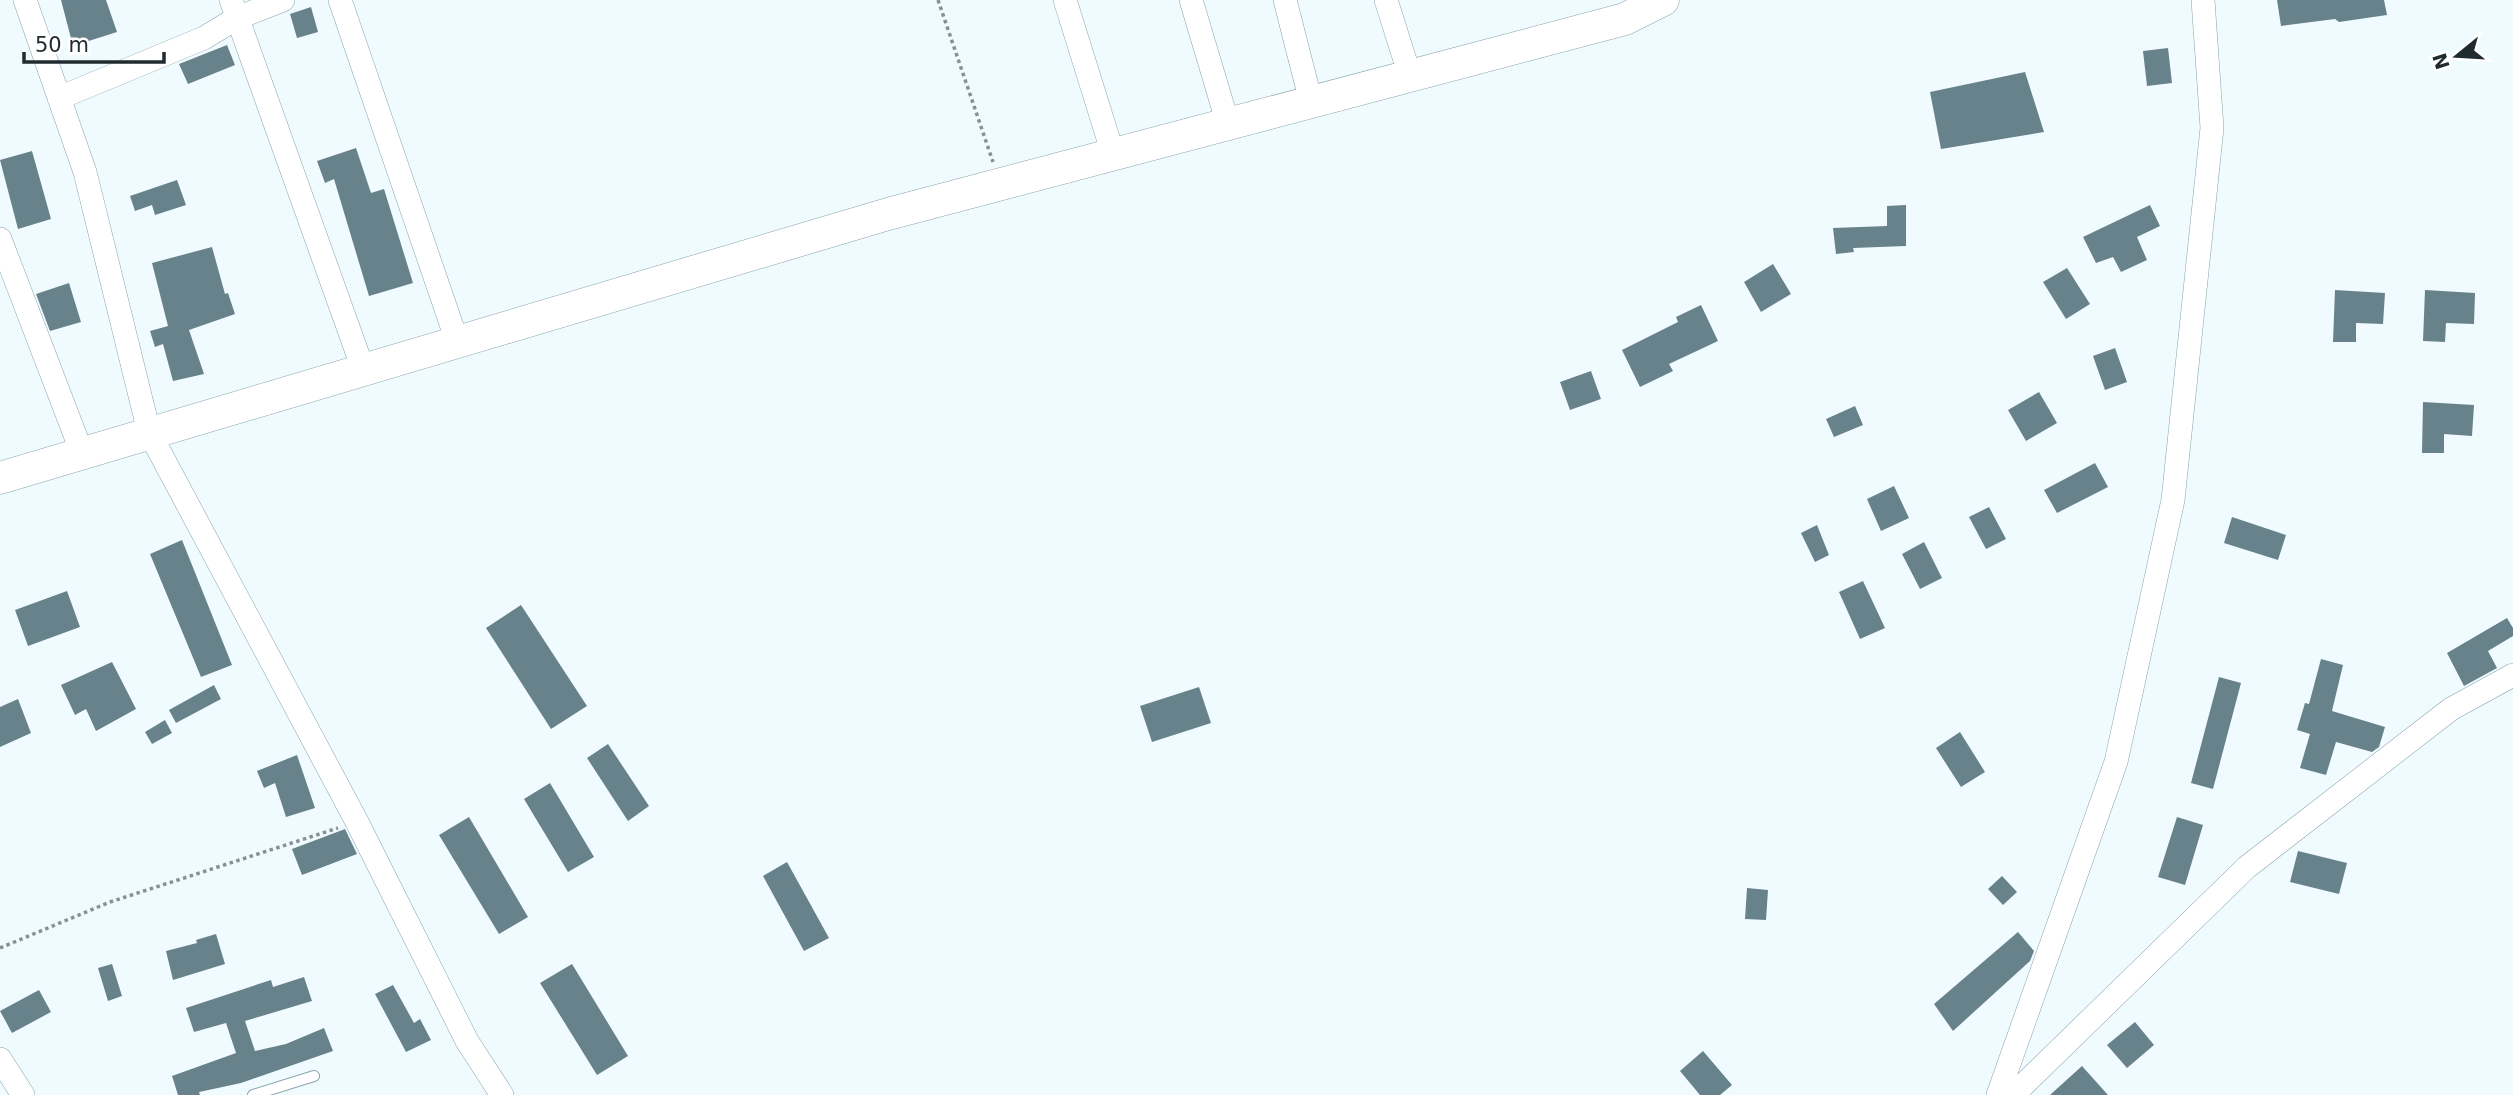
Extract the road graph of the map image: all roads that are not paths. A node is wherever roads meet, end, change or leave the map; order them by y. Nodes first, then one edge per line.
1 (25, 0) edge
2 (283, 0) edge
3 (340, 0) edge
4 (1065, 0) edge
5 (1191, 0) edge
6 (1285, 0) edge
7 (1386, 0) edge
8 (1663, 0) edge
9 (2203, 0) edge
10 (234, 9) edge
11 (1410, 76) junction
12 (59, 98) junction
13 (1311, 102) junction
14 (1228, 124) junction
15 (1113, 154) junction
16 (0, 239) edge
17 (457, 341) junction
18 (363, 369) junction
19 (149, 432) junction
20 (82, 453) junction
21 (0, 478) edge
22 (2513, 675) edge
23 (0, 1059) edge
24 (314, 1076) dead end
25 (23, 1095) edge
26 (253, 1095) edge
27 (502, 1095) edge
28 (1998, 1095) edge
29 (2013, 1095) edge

1 - 12 street
2 - 10 street
3 - 17 street
4 - 15 street
5 - 14 street
6 - 13 street
7 - 11 street
8 - 11 street
9 - 28 street
10 - 12 street
10 - 18 street
11 - 13 street
12 - 19 street
13 - 14 street
14 - 15 street
15 - 17 street
16 - 20 street
17 - 18 street
18 - 19 street
19 - 20 street
19 - 27 street
20 - 21 street
22 - 29 street
23 - 25 street
24 - 26 lane

